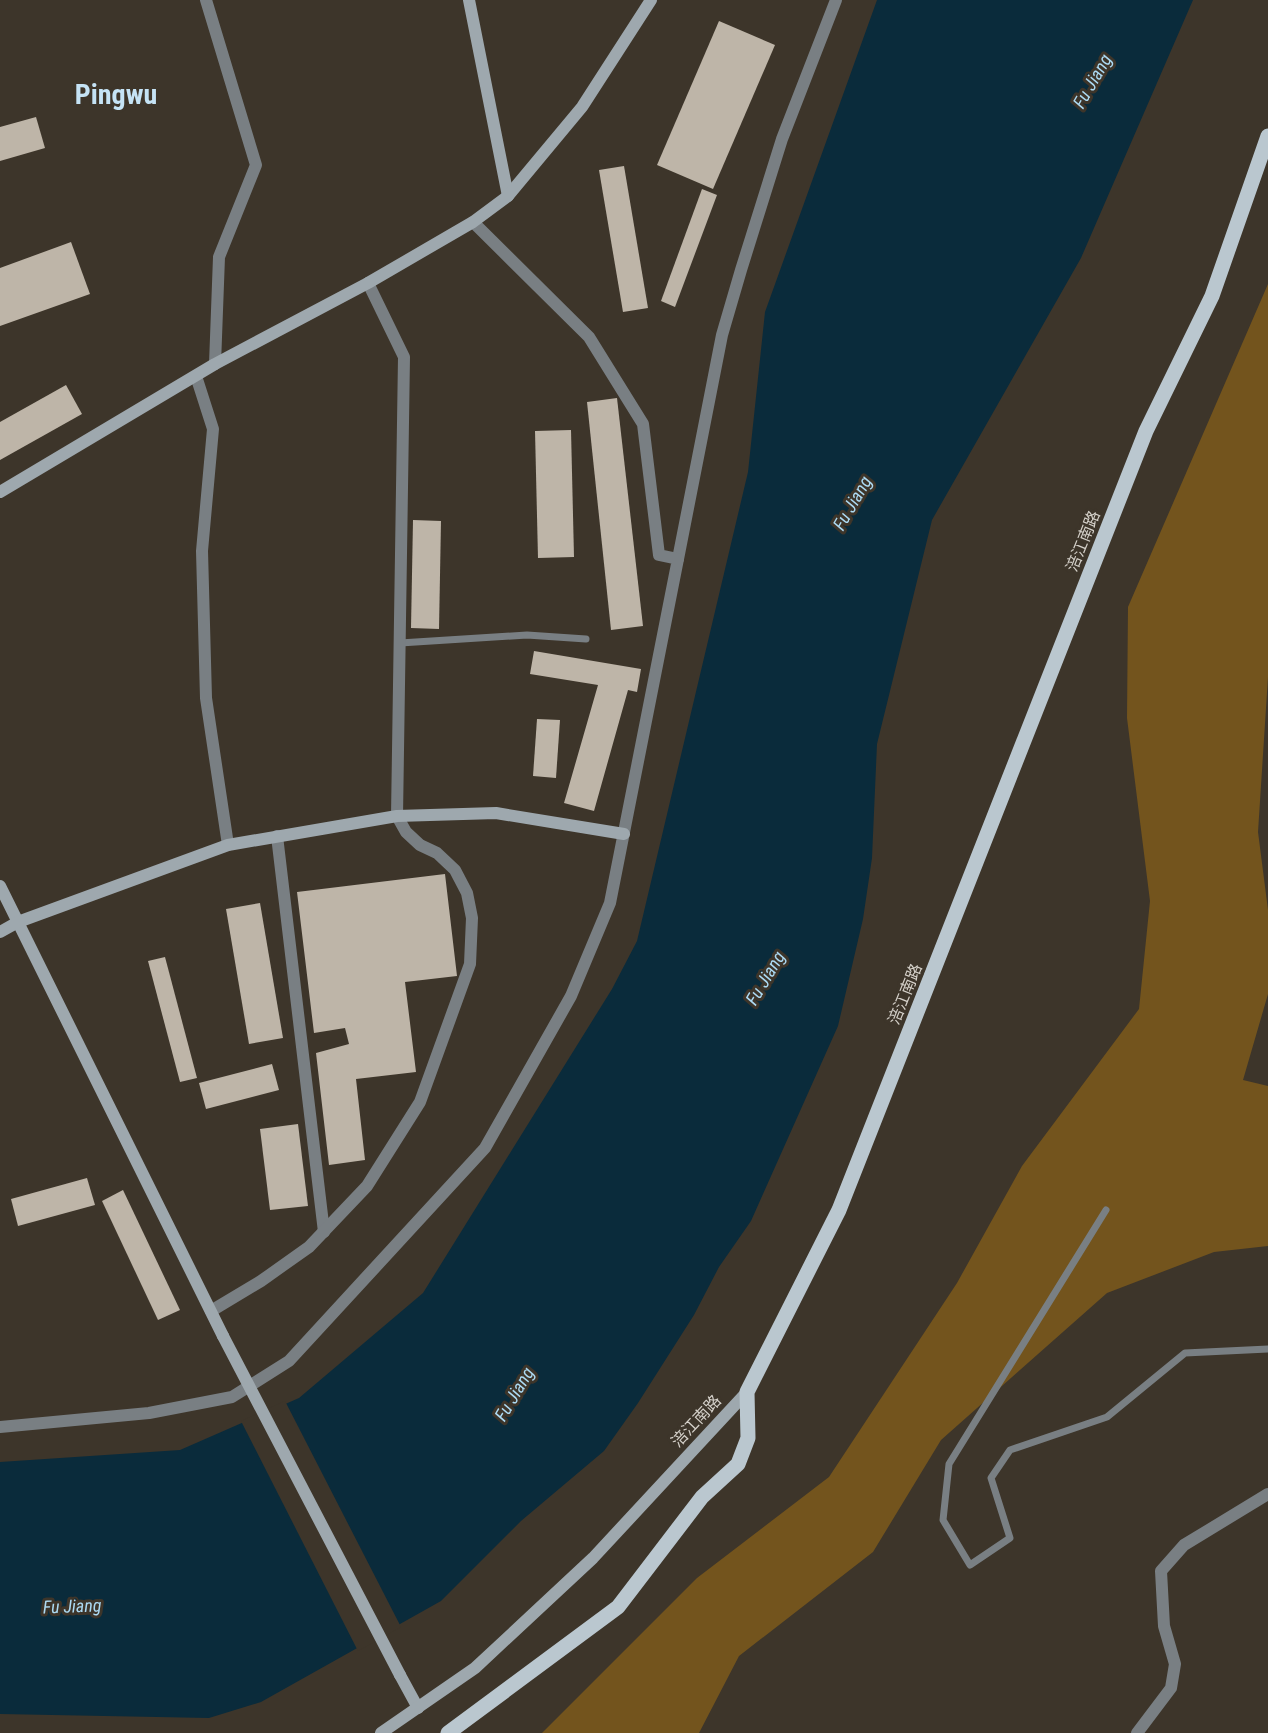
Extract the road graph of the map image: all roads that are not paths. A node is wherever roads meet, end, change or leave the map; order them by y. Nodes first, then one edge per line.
1 (206, 0) edge
2 (469, 0) edge
3 (651, 0) edge
4 (836, 0) edge
5 (1268, 136) edge
6 (508, 196) junction
7 (473, 222) junction
8 (368, 283) junction
9 (215, 364) junction
10 (196, 376) junction
11 (0, 492) edge
12 (678, 559) junction
13 (586, 639) dead end
14 (400, 644) junction
15 (397, 816) junction
16 (624, 834) junction
17 (277, 836) junction
18 (228, 844) junction
19 (0, 886) edge
20 (18, 922) junction
21 (0, 932) edge
22 (1106, 1209) dead end
23 (324, 1232) junction
24 (211, 1311) junction
25 (1268, 1349) edge
26 (747, 1392) junction
27 (0, 1428) edge
28 (1268, 1494) edge
29 (418, 1708) junction
30 (381, 1733) edge
31 (448, 1733) edge
32 (1137, 1733) edge

1 - 9 street
2 - 6 street
3 - 6 street
4 - 12 street
5 - 26 main road, 涪江南路
6 - 7 street
7 - 8 street
7 - 12 street
8 - 9 street
8 - 14 street
9 - 10 street
10 - 11 street
10 - 18 street
12 - 16 street
13 - 14 lane
14 - 15 street
15 - 16 street
15 - 17 street
15 - 23 street
16 - 27 street
17 - 18 street
17 - 23 street
18 - 20 street
19 - 20 street
20 - 21 street
20 - 24 street
22 - 25 lane
23 - 24 street
24 - 29 street, bridge
26 - 29 street, 涪江南路
26 - 31 main road
28 - 32 street
29 - 30 street, 涪江南路

